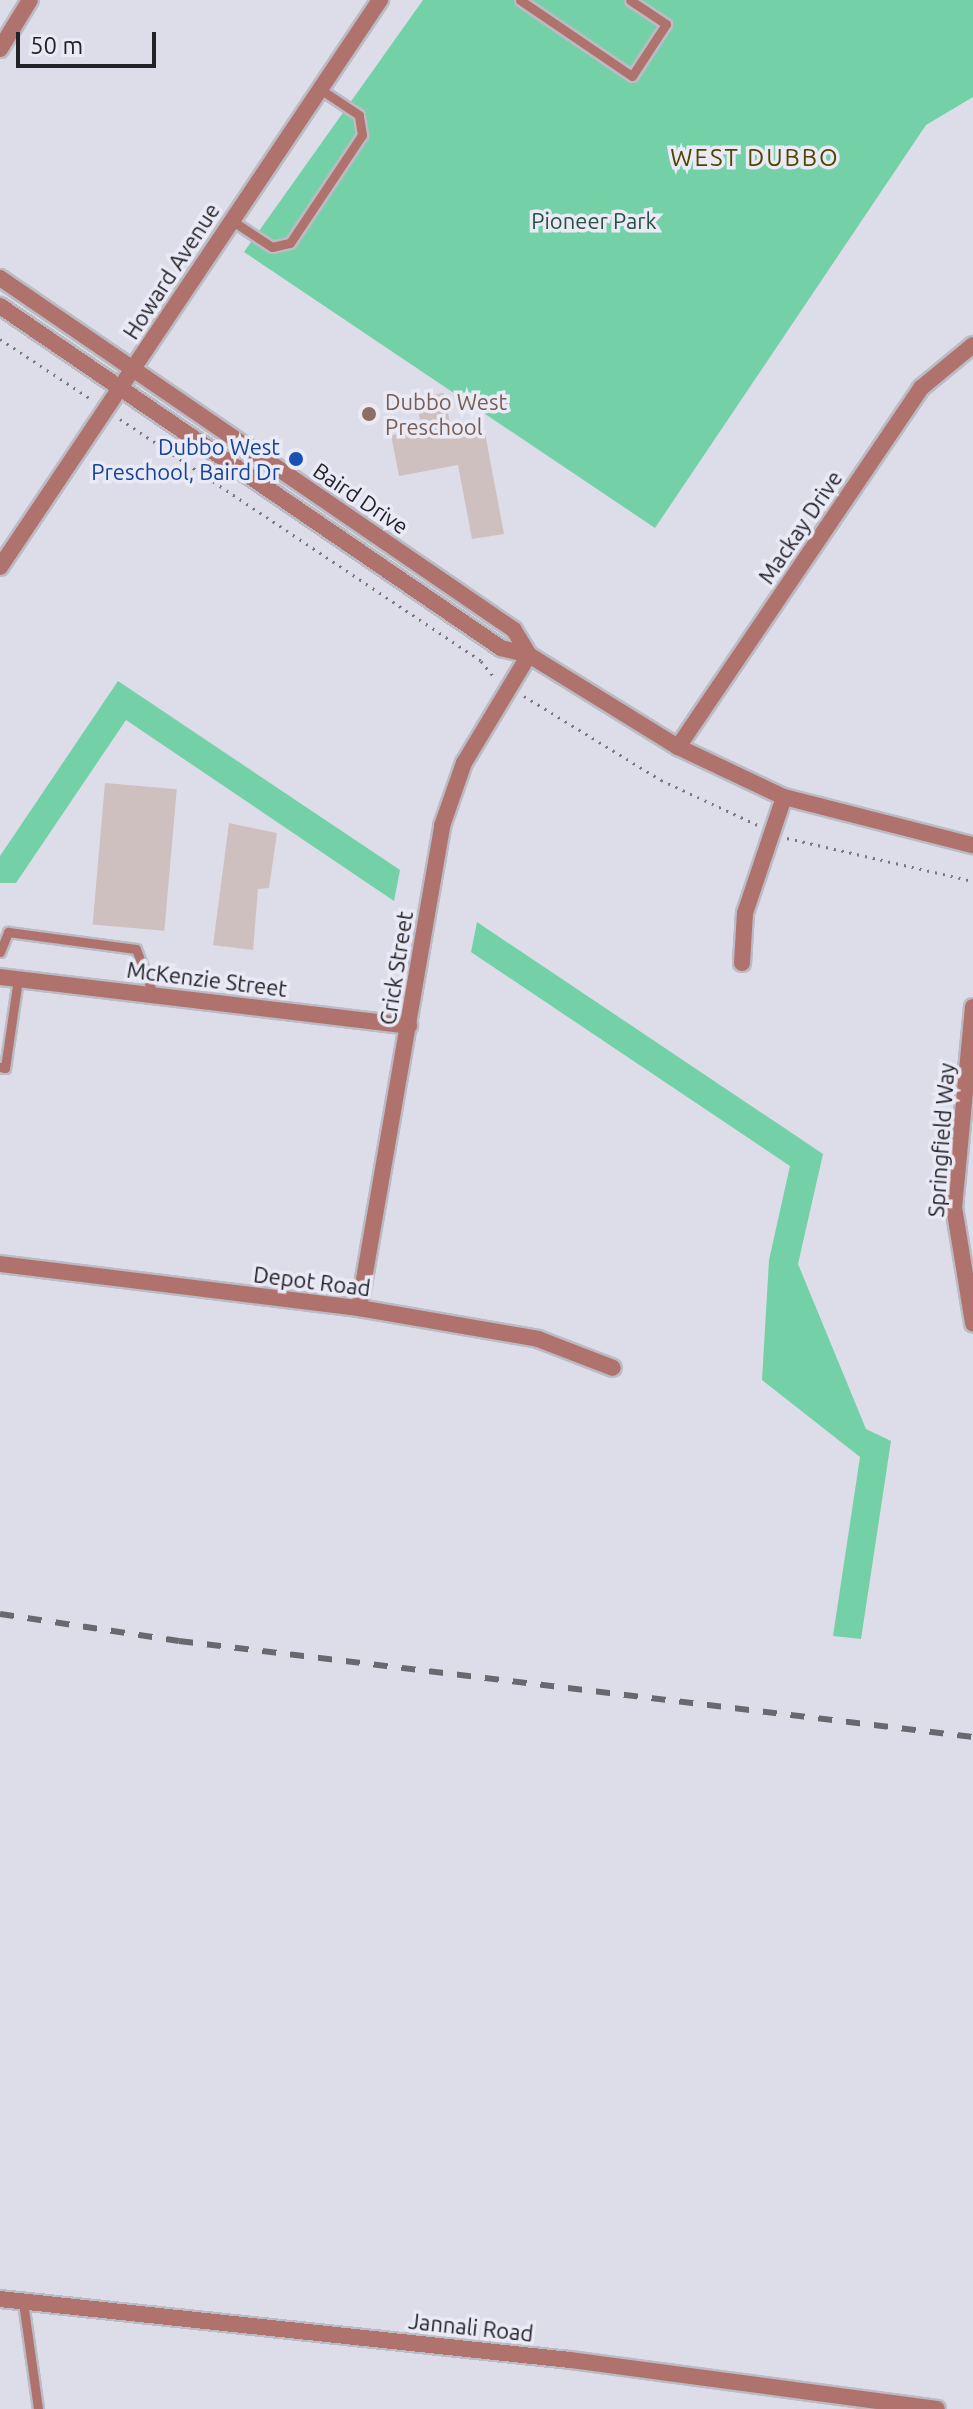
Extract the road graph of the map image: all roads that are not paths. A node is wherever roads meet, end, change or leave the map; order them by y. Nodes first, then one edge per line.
1 (30, 0) edge
2 (380, 0) edge
3 (520, 0) edge
4 (630, 0) edge
5 (0, 49) edge
6 (320, 89) junction
7 (231, 220) junction
8 (0, 278) edge
9 (0, 306) edge
10 (973, 345) edge
11 (134, 369) junction
12 (122, 387) junction
13 (0, 567) edge
14 (529, 655) junction
15 (678, 747) junction
16 (784, 797) junction
17 (973, 845) edge
18 (0, 952) edge
19 (742, 963) dead end
20 (0, 977) edge
21 (18, 979) junction
22 (153, 994) junction
23 (973, 1007) edge
24 (409, 1026) junction
25 (0, 1067) edge
26 (966, 1250) edge
27 (0, 1264) edge
28 (359, 1308) junction
29 (973, 1323) edge
30 (613, 1368) dead end
31 (0, 2299) edge
32 (23, 2302) junction
33 (38, 2409) edge
34 (937, 2409) edge

1 - 5 street
2 - 6 street, Howard Avenue
3 - 4 lane
6 - 7 street, Howard Avenue
6 - 7 lane
7 - 11 street, Howard Avenue
8 - 11 street, Baird Drive
9 - 12 street, Baird Drive
10 - 15 street, Mackay Drive
11 - 12 street, Howard Avenue
11 - 14 street, Baird Drive
12 - 13 street, Howard Avenue
12 - 14 street, Baird Drive
14 - 15 street, Baird Drive
14 - 24 street, Crick Street
15 - 16 street, Baird Drive
16 - 17 street, Baird Drive
16 - 19 street
18 - 22 lane
20 - 21 street, McKenzie Street
21 - 22 street, McKenzie Street
21 - 25 lane
22 - 24 street, McKenzie Street
23 - 26 street, Springfield Way
24 - 28 street, Crick Street
26 - 29 street, Springfield Way
27 - 28 street, Depot Road
28 - 30 street, Depot Road
31 - 32 street, Jannali Road
32 - 33 lane
32 - 34 street, Jannali Road

